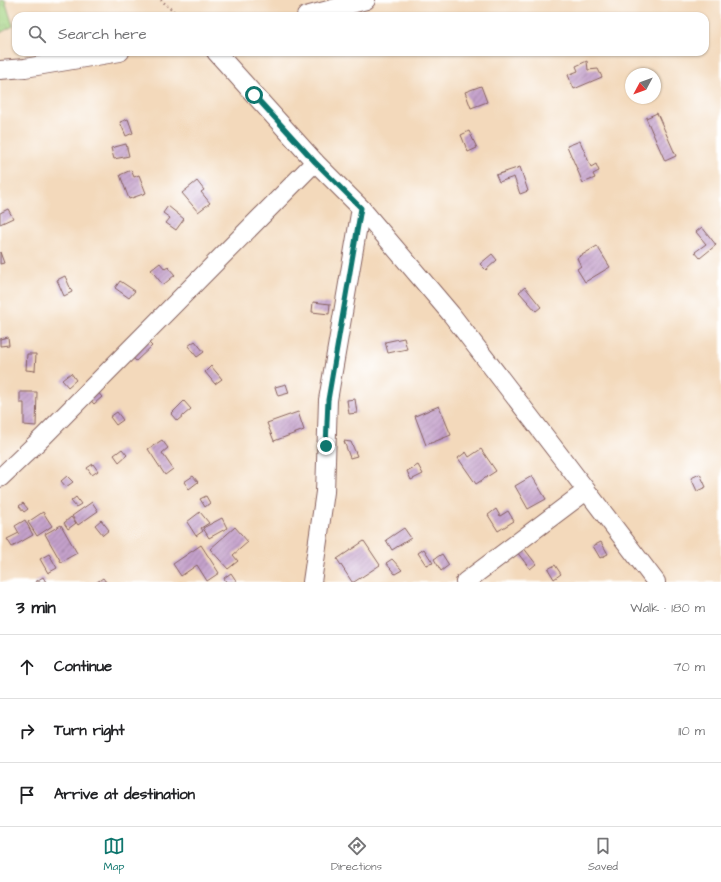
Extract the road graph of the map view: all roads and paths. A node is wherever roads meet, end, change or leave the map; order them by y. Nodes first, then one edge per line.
1 (161, 0) edge
2 (366, 0) edge
3 (174, 12) edge
4 (321, 12) edge
5 (96, 56) edge
6 (220, 56) edge
7 (0, 70) edge
8 (315, 162) junction
9 (361, 208) junction
10 (0, 478) edge
11 (586, 491) junction
12 (312, 582) edge
13 (465, 582) edge
14 (656, 582) edge

1 - 3 path
2 - 4 street
5 - 7 street
6 - 8 street
8 - 9 street
8 - 10 street
9 - 11 street
9 - 12 street
11 - 13 street
11 - 14 street

